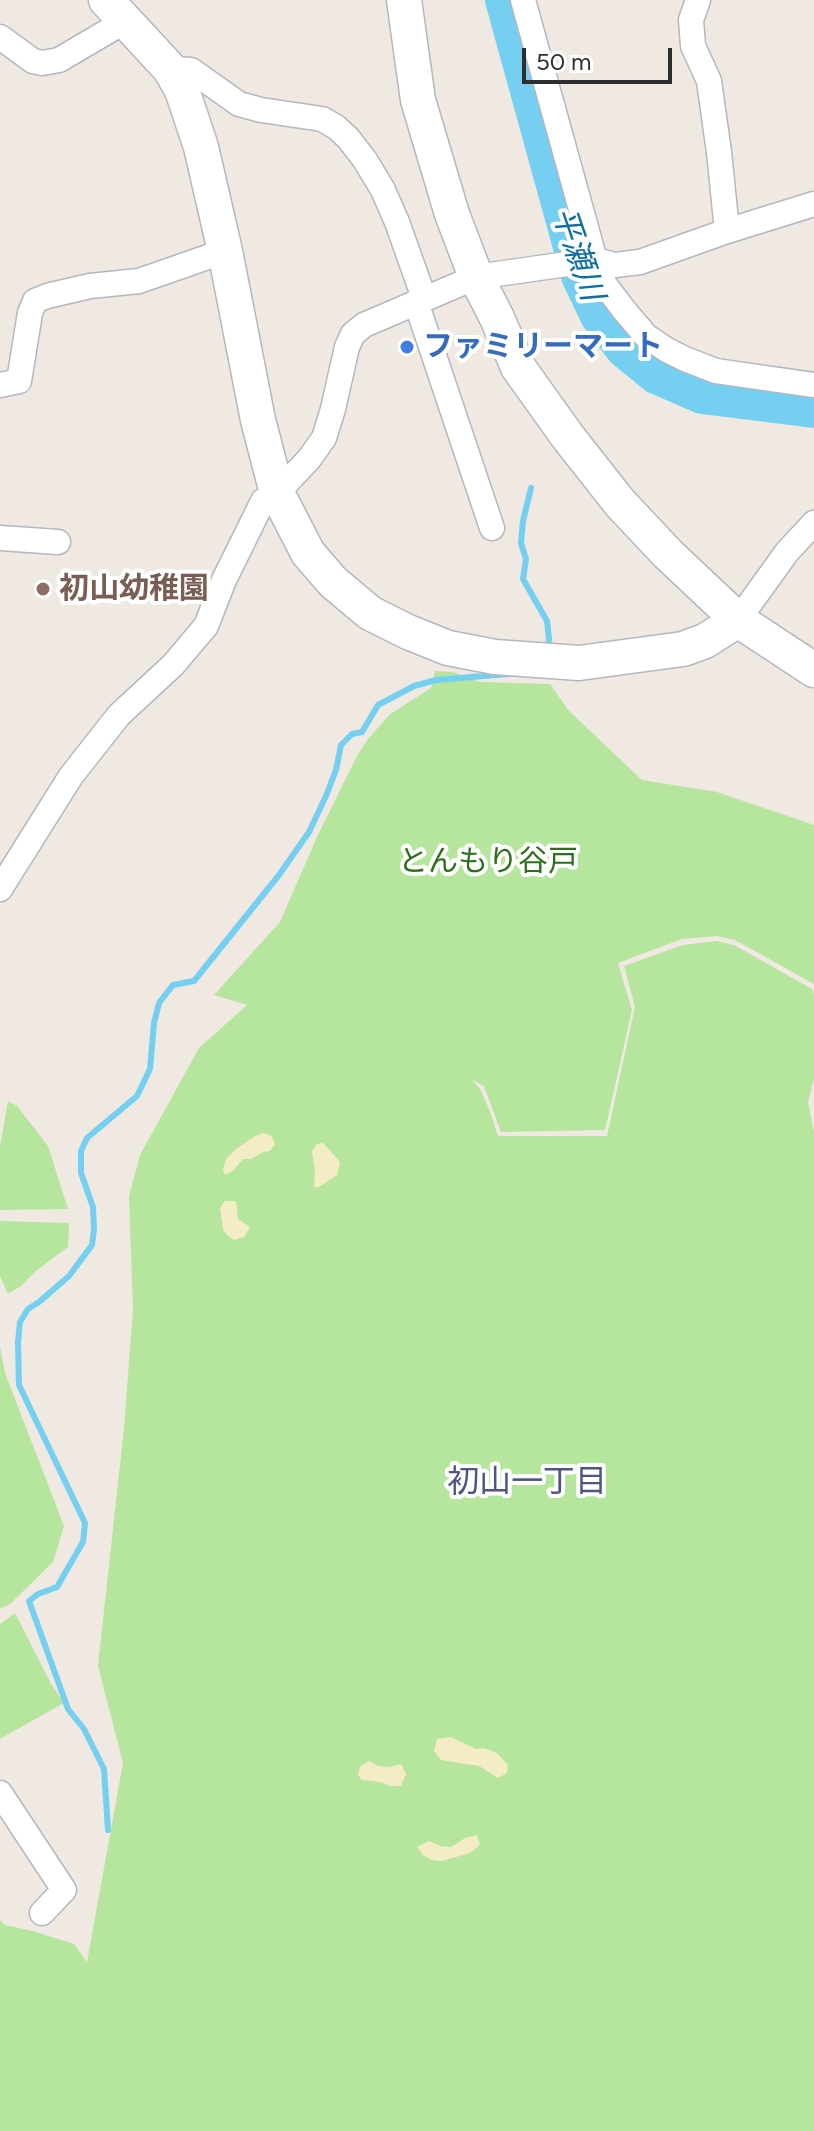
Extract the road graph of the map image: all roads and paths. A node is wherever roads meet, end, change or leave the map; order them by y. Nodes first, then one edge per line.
1 (404, 0) edge
2 (523, 0) edge
3 (698, 0) edge
4 (117, 10) edge
5 (0, 37) edge
6 (170, 69) junction
7 (814, 204) edge
8 (727, 231) junction
9 (225, 251) junction
10 (595, 260) junction
11 (476, 277) junction
12 (420, 300) junction
13 (0, 385) edge
14 (814, 385) edge
15 (277, 493) junction
16 (814, 523) edge
17 (492, 528) dead end
18 (0, 538) edge
19 (58, 542) dead end
20 (738, 620) junction
21 (814, 670) edge
22 (0, 889) edge
23 (0, 1793) edge
24 (42, 1913) dead end

1 - 11 street
2 - 10 street
3 - 8 street
4 - 5 street
4 - 6 street
6 - 9 street
6 - 12 street
7 - 8 street
8 - 10 street
9 - 13 street
9 - 15 street
10 - 11 street
10 - 14 street
11 - 12 street
11 - 20 street
12 - 15 street
12 - 17 street
15 - 20 street
15 - 22 street
16 - 20 street
18 - 19 street
20 - 21 street
23 - 24 street

